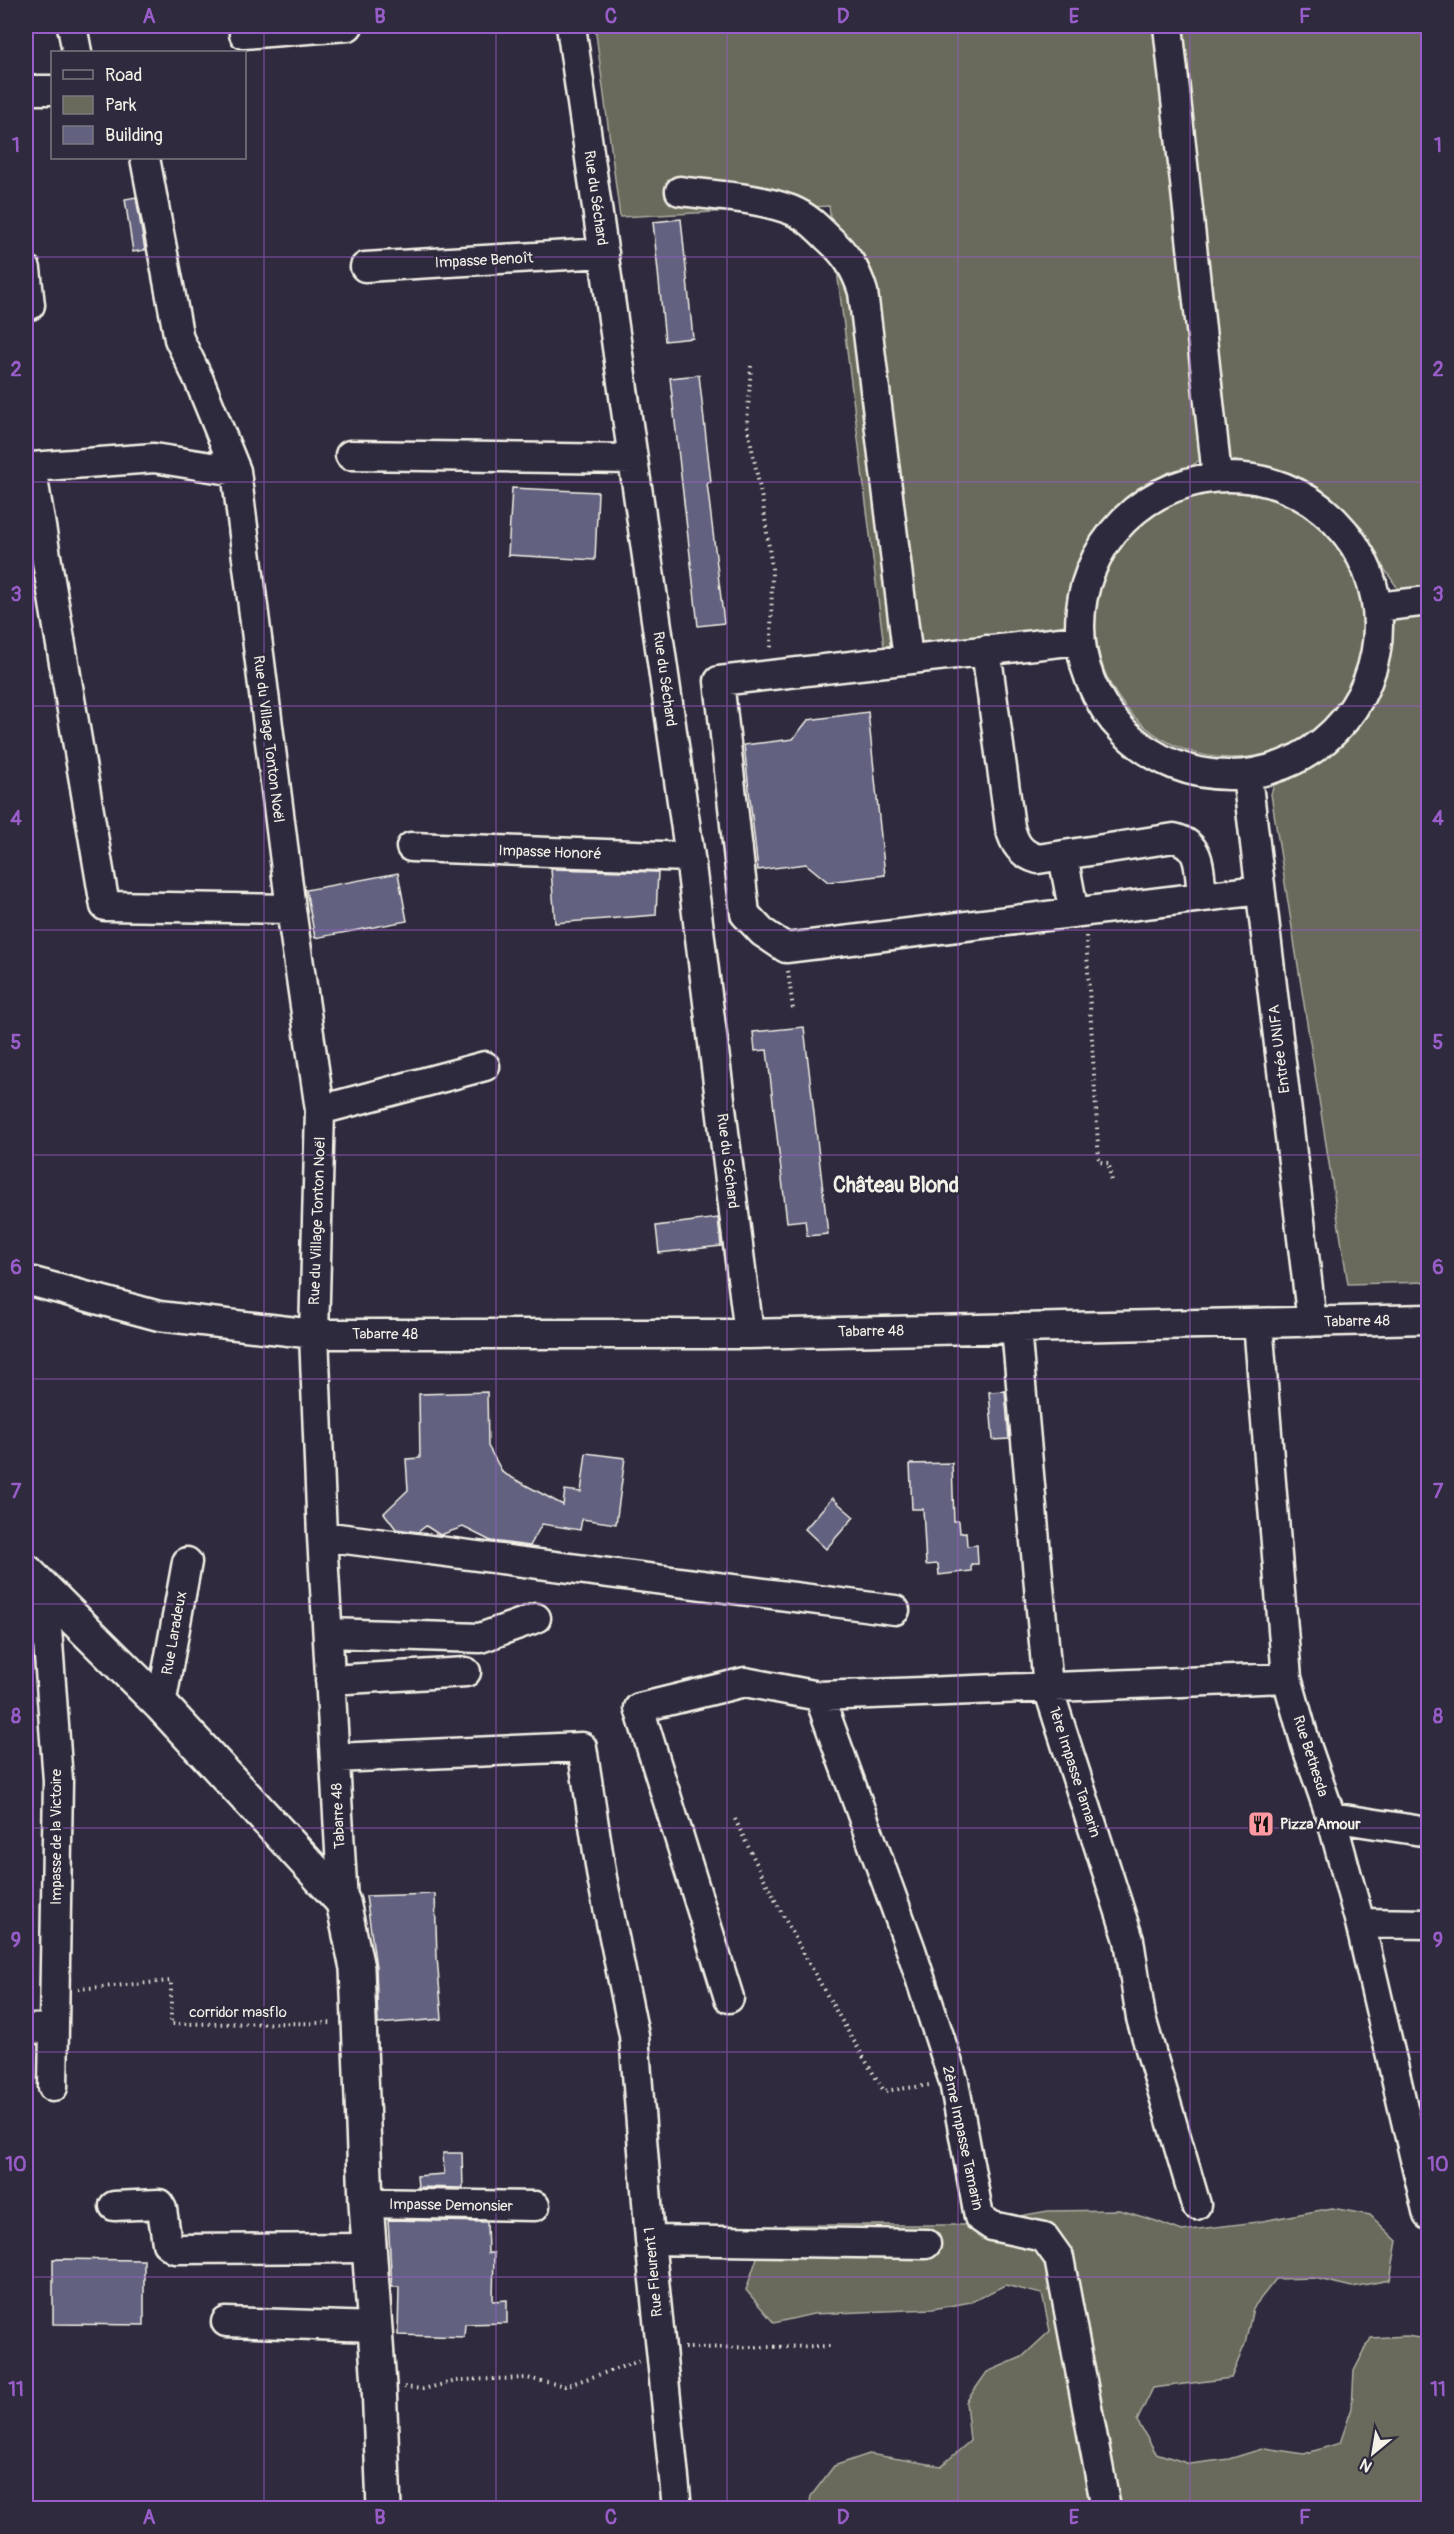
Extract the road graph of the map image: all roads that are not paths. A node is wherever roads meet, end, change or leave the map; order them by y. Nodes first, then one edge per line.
1 (72, 26) edge
2 (348, 26) edge
3 (571, 26) edge
4 (1168, 26) edge
5 (244, 34) dead end
6 (77, 51) edge
7 (26, 90) edge
8 (51, 90) edge
9 (145, 159) edge
10 (680, 191) dead end
11 (604, 253) junction
12 (365, 267) dead end
13 (26, 269) edge
14 (30, 305) dead end
15 (350, 455) dead end
16 (633, 459) junction
17 (236, 471) junction
18 (1217, 476) junction
19 (1428, 601) edge
20 (1378, 607) junction
21 (1078, 640) junction
22 (986, 650) junction
23 (908, 659) junction
24 (1247, 776) junction
25 (411, 847) dead end
26 (1063, 856) junction
27 (690, 857) junction
28 (1260, 890) junction
29 (1202, 897) junction
30 (291, 909) junction
31 (1080, 912) junction
32 (485, 1066) dead end
33 (320, 1110) junction
34 (26, 1280) edge
35 (1428, 1319) edge
36 (1312, 1322) junction
37 (1258, 1323) junction
38 (1016, 1328) junction
39 (314, 1334) junction
40 (749, 1334) junction
41 (322, 1536) junction
42 (186, 1562) dead end
43 (35, 1579) edge
44 (895, 1611) dead end
45 (536, 1618) dead end
46 (328, 1633) junction
47 (466, 1672) dead end
48 (1287, 1678) junction
49 (330, 1680) junction
50 (1048, 1688) junction
51 (819, 1696) junction
52 (161, 1705) junction
53 (335, 1758) junction
54 (1331, 1817) junction
55 (1428, 1832) edge
56 (343, 1902) junction
57 (1360, 1923) junction
58 (1428, 1924) edge
59 (729, 1998) dead end
60 (39, 2029) edge
61 (53, 2087) dead end
62 (366, 2203) junction
63 (1196, 2205) dead end
64 (114, 2206) dead end
65 (535, 2206) dead end
66 (1428, 2215) edge
67 (650, 2240) junction
68 (926, 2244) dead end
69 (369, 2248) junction
70 (226, 2322) dead end
71 (375, 2327) junction
72 (384, 2508) edge
73 (677, 2508) edge
74 (1106, 2508) edge

1 - 6 street
2 - 5 street
3 - 11 street, Rue du Séchard
4 - 18 street
7 - 8 street
9 - 17 street, Rue du Village Tonton Noël
10 - 23 street
11 - 12 street, Impasse Benoît
11 - 16 street, Rue du Séchard
13 - 14 street
15 - 16 street
16 - 27 street, Rue du Séchard
17 - 30 street, Rue du Village Tonton Noël
17 - 30 street
18 - 20 street
18 - 21 street
19 - 20 street
20 - 24 street
21 - 22 street
21 - 24 street
22 - 23 street
22 - 26 street
23 - 31 street
24 - 28 street, Entrée UNIFA
25 - 27 street, Impasse Honoré
26 - 29 street
26 - 31 street
27 - 40 street, Rue du Séchard
28 - 29 street
28 - 36 street, Entrée UNIFA
29 - 31 street
30 - 33 street, Rue du Village Tonton Noël
32 - 33 street
33 - 39 street, Rue du Village Tonton Noël
34 - 39 street, Tabarre 48
35 - 36 street, Tabarre 48
36 - 37 street, Tabarre 48
37 - 38 street, Tabarre 48
37 - 48 street, Rue Bethesda
38 - 40 street, Tabarre 48
38 - 50 street, 1ère Impasse Tamarin
39 - 40 street, Tabarre 48
39 - 41 street, Tabarre 48
41 - 44 street
41 - 46 street, Tabarre 48
42 - 52 street, Rue Laradeux
43 - 52 main road
43 - 60 street, Impasse de la Victoire
45 - 46 street
46 - 49 street, Tabarre 48
47 - 49 street
48 - 50 street
48 - 54 street, Rue Bethesda
49 - 53 street, Tabarre 48
50 - 51 street
50 - 63 street, 1ère Impasse Tamarin
51 - 59 street
51 - 74 street, 2ème Impasse Tamarin
52 - 56 main road
53 - 56 street, Tabarre 48
53 - 67 street, Rue Fleurent 1
54 - 55 street
54 - 57 street, Rue Bethesda
56 - 62 main road
57 - 58 street
57 - 66 street, Rue Bethesda
60 - 61 street, Impasse de la Victoire
62 - 65 street, Impasse Demonsier
62 - 69 main road
64 - 69 street
67 - 68 street
67 - 73 street, Rue Fleurent 1
69 - 71 main road
70 - 71 street
71 - 72 main road

